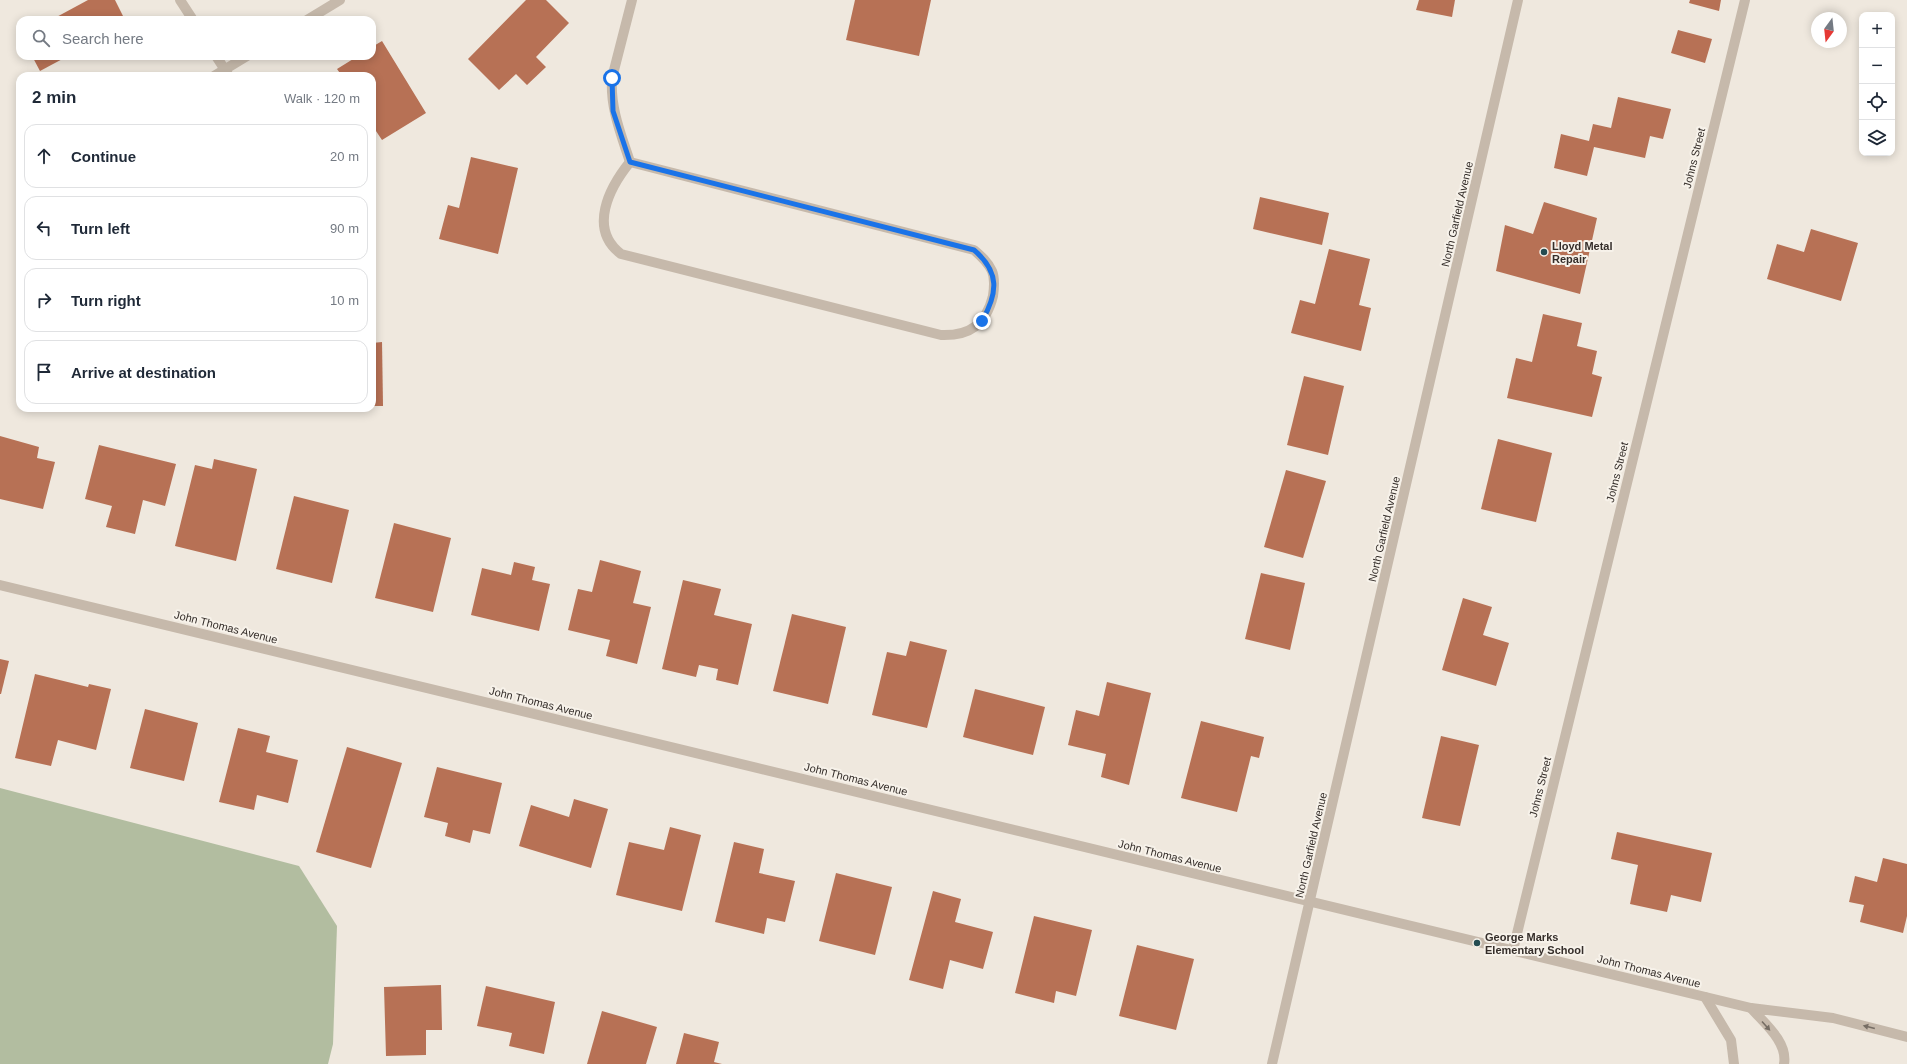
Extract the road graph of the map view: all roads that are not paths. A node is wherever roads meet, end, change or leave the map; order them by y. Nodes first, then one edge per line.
1 (180, 0) edge
2 (340, 0) edge
3 (632, 0) edge
4 (1518, 0) edge
5 (1745, 0) edge
6 (190, 16) edge
7 (314, 16) edge
8 (219, 60) edge
9 (243, 60) edge
10 (226, 72) edge
11 (228, 72) edge
12 (630, 162) junction
13 (0, 585) edge
14 (1310, 902) junction
15 (1513, 950) junction
16 (1705, 997) junction
17 (1750, 1008) junction
18 (1907, 1037) edge
19 (1272, 1064) edge
20 (1734, 1064) edge
21 (1784, 1064) edge

1 - 6 street
2 - 7 street
3 - 12 street
4 - 14 street, North Garfield Avenue
5 - 15 street, Johns Street
8 - 10 street
9 - 11 street
12 - 12 street
13 - 14 street, John Thomas Avenue
14 - 15 street, John Thomas Avenue
14 - 19 street, North Garfield Avenue
15 - 16 street, John Thomas Avenue
16 - 17 street, John Thomas Avenue
16 - 20 street
18 -> 17 street, John Thomas Avenue
17 -> 21 street

